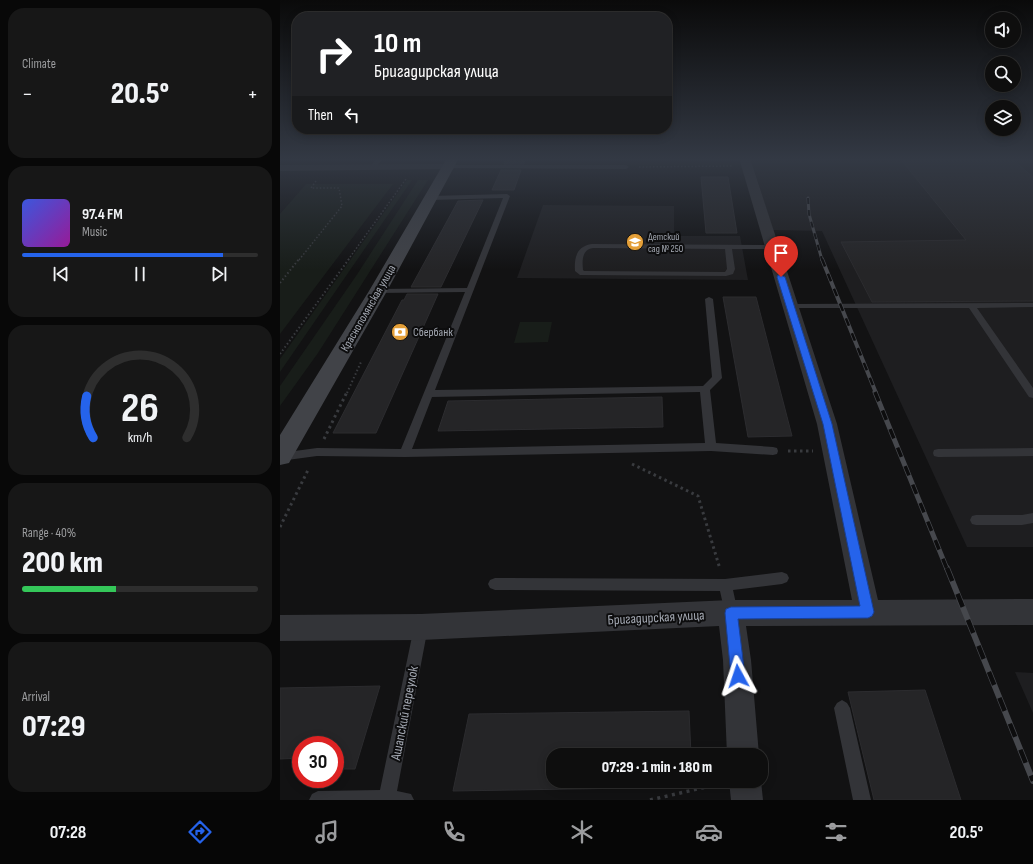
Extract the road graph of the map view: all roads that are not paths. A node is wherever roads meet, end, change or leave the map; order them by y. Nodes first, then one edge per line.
1 (432, 195) edge
2 (756, 195) edge
3 (430, 198) junction
4 (728, 247) junction
5 (772, 247) junction
6 (470, 290) junction
7 (378, 291) junction
8 (709, 299) dead end
9 (971, 305) junction
10 (1033, 305) edge
11 (790, 306) junction
12 (705, 389) junction
13 (428, 394) junction
14 (1033, 395) edge
15 (711, 447) junction
16 (773, 451) road end
17 (1033, 452) edge
18 (405, 453) junction
19 (938, 453) dead end
20 (280, 457) edge
21 (1033, 518) edge
22 (976, 520) dead end
23 (782, 578) dead end
24 (495, 584) dead end
25 (725, 586) junction
26 (868, 612) junction
27 (1033, 612) edge
28 (731, 613) junction
29 (280, 628) edge
30 (421, 628) junction
31 (842, 708) dead end
32 (743, 748) edge
33 (387, 798) junction
34 (318, 800) edge
35 (405, 800) edge
36 (862, 800) edge

1 - 3 main road, Краснополянская улица
2 - 5 street
3 - 6 lane
3 - 7 main road, Краснополянская улица
4 - 4 lane
4 - 5 lane
5 - 11 street
6 - 7 lane
6 - 13 lane
7 - 20 main road, Краснополянская улица
8 - 12 lane
9 - 10 lane
9 - 11 lane
9 - 14 lane
11 - 26 street
12 - 13 lane
12 - 15 lane
13 - 18 lane
15 - 16 lane
15 - 18 lane
17 - 19 lane
18 - 20 lane
21 - 22 lane
23 - 25 lane
24 - 25 lane
25 - 28 lane
26 - 27 street, Бригадирская улица
26 - 28 street, Бригадирская улица
28 - 30 street, Бригадирская улица
28 - 32 street
29 - 30 street, Бригадирская улица
30 - 33 lane, Ашапский переулок
31 - 36 lane
33 - 34 lane
33 - 35 lane

